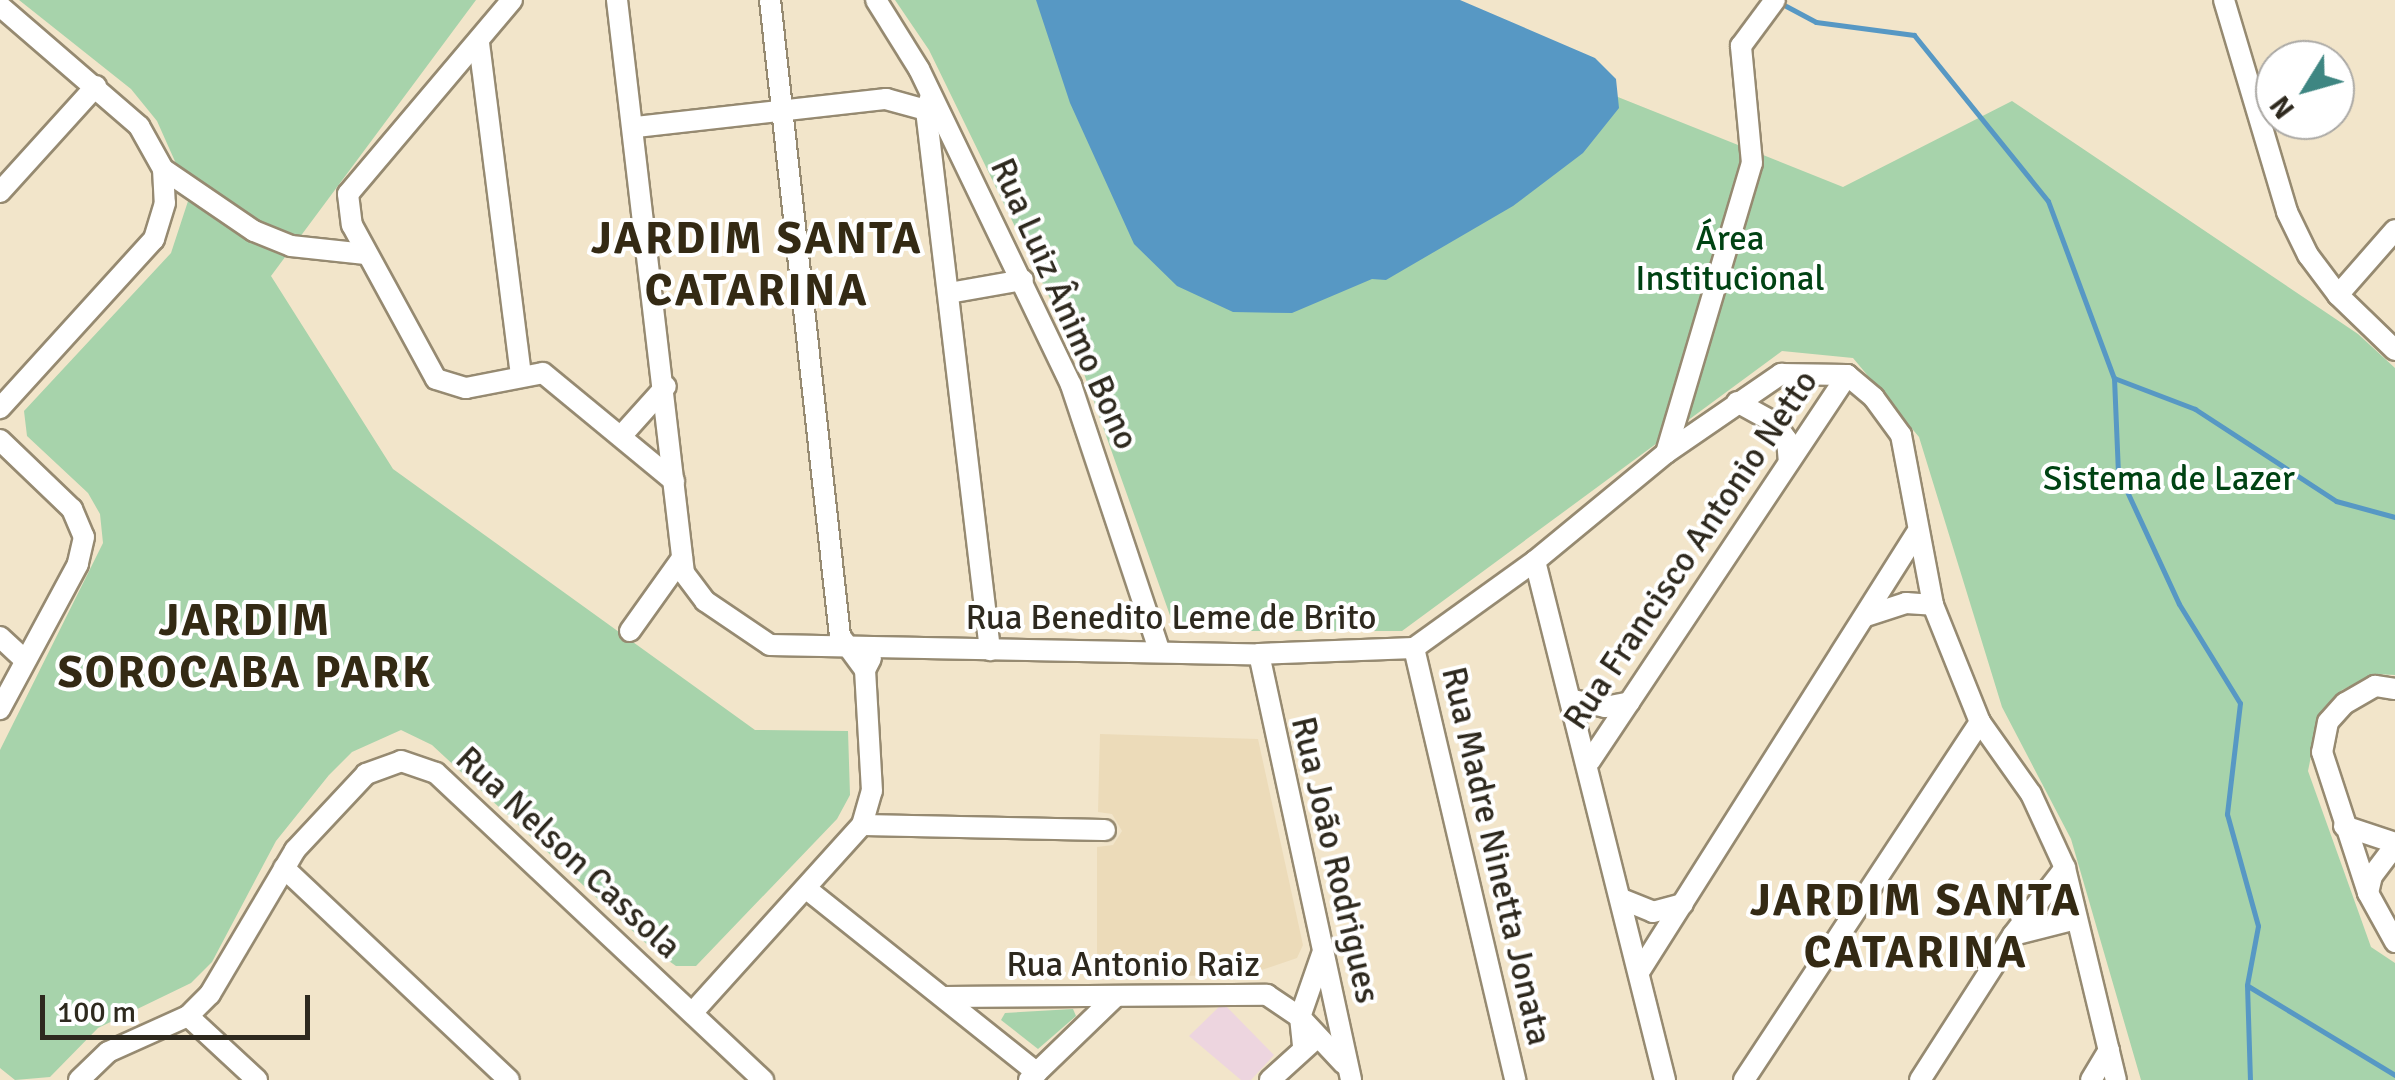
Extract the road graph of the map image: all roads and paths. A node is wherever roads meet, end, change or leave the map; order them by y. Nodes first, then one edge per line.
1 (512, 0) edge
2 (617, 0) edge
3 (770, 0) edge
4 (876, 0) edge
5 (1775, 0) edge
6 (2224, 0) edge
7 (0, 6) edge
8 (479, 44) junction
9 (919, 70) junction
10 (96, 86) junction
11 (886, 99) junction
12 (929, 103) junction
13 (782, 111) junction
14 (636, 127) junction
15 (960, 153) junction
16 (163, 170) junction
17 (937, 186) junction
18 (0, 192) edge
19 (2395, 230) edge
20 (366, 254) junction
21 (1022, 280) junction
22 (949, 293) junction
23 (2338, 296) junction
24 (2395, 350) edge
25 (520, 374) junction
26 (1847, 375) junction
27 (666, 386) junction
28 (1737, 402) junction
29 (0, 408) edge
30 (623, 434) junction
31 (0, 440) edge
32 (1666, 452) junction
33 (1788, 462) junction
34 (674, 481) junction
35 (1916, 534) junction
36 (682, 558) junction
37 (1535, 561) junction
38 (692, 588) junction
39 (654, 600) junction
40 (1933, 605) junction
41 (1866, 616) junction
42 (630, 631) dead end
43 (0, 637) edge
44 (1414, 648) junction
45 (990, 650) junction
46 (1159, 650) junction
47 (847, 651) junction
48 (1259, 654) junction
49 (26, 660) junction
50 (870, 660) junction
51 (2385, 688) edge
52 (1573, 700) junction
53 (1630, 702) junction
54 (0, 709) edge
55 (1980, 722) junction
56 (1590, 761) junction
57 (862, 825) junction
58 (2344, 826) junction
59 (1104, 830) dead end
60 (2395, 844) edge
61 (284, 868) junction
62 (2066, 868) junction
63 (808, 890) junction
64 (2368, 893) junction
65 (1624, 900) junction
66 (1683, 904) junction
67 (2076, 918) junction
68 (2013, 934) junction
69 (2395, 942) edge
70 (1323, 952) junction
71 (1641, 968) junction
72 (1315, 975) junction
73 (1116, 996) junction
74 (1268, 996) junction
75 (944, 997) junction
76 (986, 997) junction
77 (693, 1012) junction
78 (188, 1016) junction
79 (1300, 1017) junction
80 (975, 1023) junction
81 (1331, 1032) junction
82 (1302, 1048) junction
83 (2109, 1050) junction
84 (1345, 1068) edge
85 (1033, 1076) edge
86 (79, 1080) edge
87 (257, 1080) edge
88 (508, 1080) edge
89 (763, 1080) edge
90 (1270, 1080) edge
91 (1515, 1080) edge
92 (1665, 1080) edge
93 (1744, 1080) edge
94 (1920, 1080) edge
95 (2091, 1080) edge
96 (2116, 1080) edge

1 - 8 street
2 - 14 street
3 - 13 street
4 - 9 street, Rua Luiz Ânimo Bono
5 - 32 street
6 - 23 street
7 - 10 street
8 - 20 street
8 - 25 street
9 - 11 street
9 - 12 street, Rua Luiz Ânimo Bono
10 - 16 street
10 - 18 street
11 - 12 street
11 - 13 street
12 - 15 street, Rua Luiz Ânimo Bono
12 - 17 street
13 - 14 street
13 - 47 street
14 - 27 street
15 - 17 street
15 - 21 street, Rua Luiz Ânimo Bono
16 - 20 street
16 - 29 street
17 - 22 street
19 - 23 street
20 - 25 street
21 - 22 street
21 - 46 street, Rua Luiz Ânimo Bono
22 - 45 street
23 - 24 street
25 - 30 street
26 - 28 street, Rua Benedito Leme de Brito
26 - 33 street, Rua Francisco Antonio Netto
26 - 35 street
27 - 30 street
27 - 34 street
28 - 32 street, Rua Benedito Leme de Brito
28 - 33 street
30 - 34 street
31 - 49 street
32 - 37 street, Rua Benedito Leme de Brito
33 - 53 street, Rua Francisco Antonio Netto
34 - 36 street
35 - 40 street
35 - 41 street
36 - 38 street
36 - 39 street
37 - 44 street, Rua Benedito Leme de Brito
37 - 52 street
38 - 39 street
38 - 47 street, Rua Benedito Leme de Brito
39 - 42 street
40 - 41 street
40 - 55 street
41 - 66 street
43 - 49 street
44 - 48 street, Rua Benedito Leme de Brito
44 - 91 street, Rua Madre Ninetta Jonata
45 - 46 street, Rua Benedito Leme de Brito
45 - 50 street, Rua Benedito Leme de Brito
46 - 48 street, Rua Benedito Leme de Brito
47 - 50 street, Rua Benedito Leme de Brito
48 - 70 street, Rua João Rodrigues
49 - 54 street
50 - 57 street
51 - 58 street
52 - 53 street
52 - 56 street
53 - 56 street, Rua Francisco Antonio Netto
55 - 62 street
55 - 93 street
56 - 65 street
57 - 59 street
57 - 63 street
58 - 60 street
58 - 64 street
60 - 64 street
61 - 77 street, Rua Nelson Cassola
61 - 78 street, Rua Nelson Cassola
61 - 88 street
62 - 67 street
62 - 68 street
63 - 75 street
63 - 77 street
64 - 69 street
65 - 66 street
65 - 71 street
66 - 71 street
67 - 68 street
67 - 83 street
68 - 94 street
70 - 72 street
70 - 81 street, Rua João Rodrigues
71 - 92 street
72 - 74 street
72 - 79 street
73 - 74 street, Rua Antonio Raiz
73 - 76 street, Rua Antonio Raiz
73 - 85 street
74 - 79 street, Rua Antonio Raiz
75 - 76 street, Rua Antonio Raiz
75 - 80 street
76 - 80 street, Rua Antonio Raiz
77 - 89 street, Rua Nelson Cassola
78 - 86 street, Rua Nelson Cassola
78 - 87 street
79 - 81 street
79 - 82 street, Rua Antonio Raiz
80 - 85 street
81 - 82 street
81 - 84 street, Rua João Rodrigues
82 - 84 street
82 - 90 street
83 - 95 street
83 - 96 street

